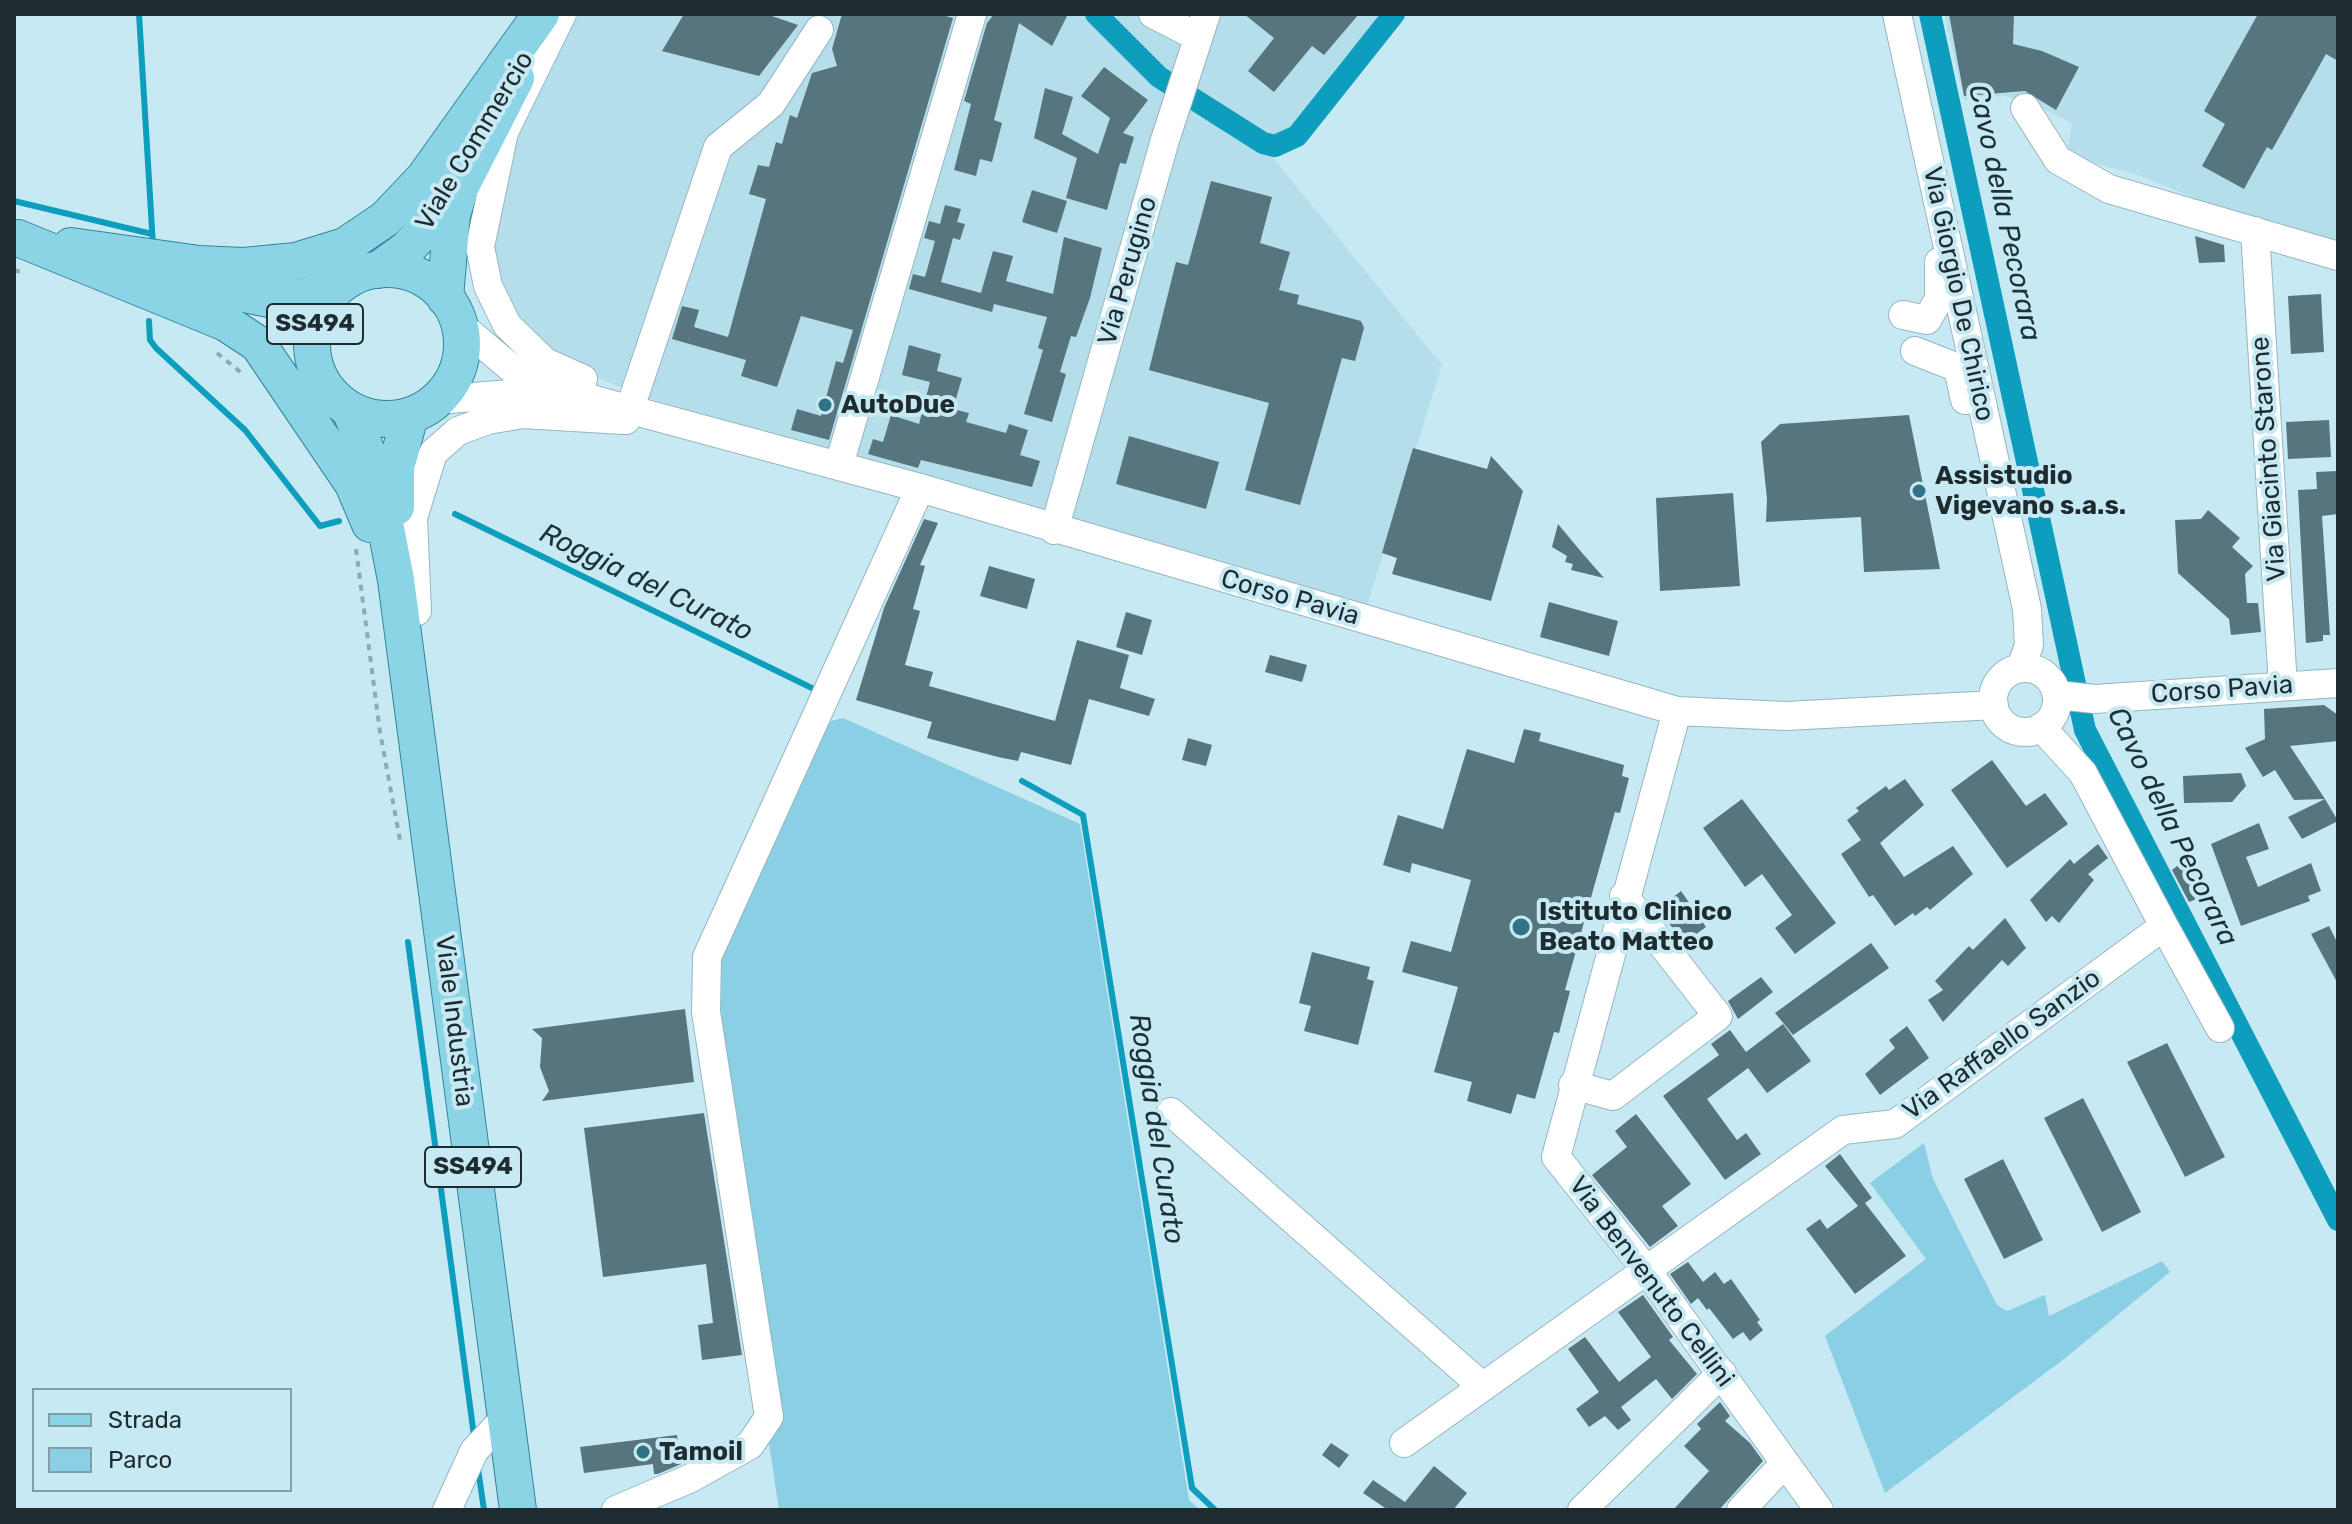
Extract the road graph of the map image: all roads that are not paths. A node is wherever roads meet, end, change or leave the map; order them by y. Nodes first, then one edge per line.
1 (562, 14) edge
2 (972, 14) edge
3 (1153, 14) edge
4 (1897, 14) edge
5 (543, 23) edge
6 (1202, 26) edge
7 (819, 30) dead end
8 (2025, 108) dead end
9 (2255, 231) junction
10 (1944, 234) junction
11 (15, 248) edge
12 (2338, 256) edge
13 (378, 270) junction
14 (152, 275) junction
15 (342, 284) junction
16 (452, 311) junction
17 (1964, 326) junction
18 (320, 379) junction
19 (598, 401) junction
20 (423, 408) junction
21 (350, 410) junction
22 (629, 411) junction
23 (1987, 431) junction
24 (839, 465) junction
25 (920, 488) junction
26 (1054, 530) junction
27 (396, 580) junction
28 (2021, 668) junction
29 (2283, 686) junction
30 (2334, 689) edge
31 (2058, 695) junction
32 (1994, 705) junction
33 (1677, 711) junction
34 (2041, 727) junction
35 (415, 836) junction
36 (1624, 896) junction
37 (2164, 926) junction
38 (2220, 1028) dead end
39 (1573, 1085) junction
40 (1171, 1112) dead end
41 (1647, 1271) junction
42 (1722, 1373) junction
43 (1483, 1387) junction
44 (506, 1417) junction
45 (1404, 1443) dead end
46 (1785, 1463) junction
47 (447, 1510) edge
48 (518, 1510) edge
49 (616, 1510) edge
50 (1582, 1510) edge
51 (1741, 1510) edge
52 (1819, 1510) edge

1 - 22 street
2 - 24 street
3 - 6 street
4 - 10 street, Via Giorgio De Chirico
5 - 11 main road
5 - 13 main road, Viale Commercio / SS494
5 - 16 main road, Viale Commercio / SS494
6 - 26 street, Via Perugino
7 - 22 street
8 - 9 street
9 - 12 street
9 - 29 street, Via Giacinto Starone
10 - 17 street, Via Giorgio De Chirico
10 - 17 street
11 - 14 main road
11 - 35 main road
13 - 15 main road, SS494
13 - 16 main road, SS494
14 - 15 main road
14 - 18 main road
15 - 18 main road, SS494
16 - 19 street
16 - 20 main road, SS494
17 - 23 street, Via Giorgio De Chirico
17 - 23 street
18 - 21 main road, SS494
19 - 20 street
19 - 22 street
20 - 21 main road
20 - 27 main road, Viale Industria / SS494
21 - 27 main road, Viale Industria / SS494
22 - 24 street, Corso Pavia
22 - 35 street
23 - 28 street, Via Giorgio De Chirico
24 - 25 street, Corso Pavia
25 - 26 street, Corso Pavia
25 - 49 street
26 - 33 street, Corso Pavia
27 - 35 main road, Viale Industria / SS494
28 - 31 street
28 - 32 street
29 - 30 street, Corso Pavia
29 - 31 street, Corso Pavia
31 - 34 street
32 - 33 street, Corso Pavia
32 - 34 street
33 - 36 street, Via Benvenuto Cellini
34 - 37 street
35 - 44 main road, Viale Industria / SS494
36 - 39 street, Via Benvenuto Cellini
36 - 39 street
37 - 38 street
37 - 41 street, Via Raffaello Sanzio
39 - 41 street, Via Benvenuto Cellini
40 - 43 street
41 - 42 street, Via Benvenuto Cellini
41 - 43 street, Via Raffaello Sanzio
42 - 46 street, Via Benvenuto Cellini
42 - 50 street
43 - 45 street, Via Raffaello Sanzio
44 - 47 street
44 - 48 main road, Viale Industria / SS494
46 - 51 street
46 - 52 street, Via Benvenuto Cellini

